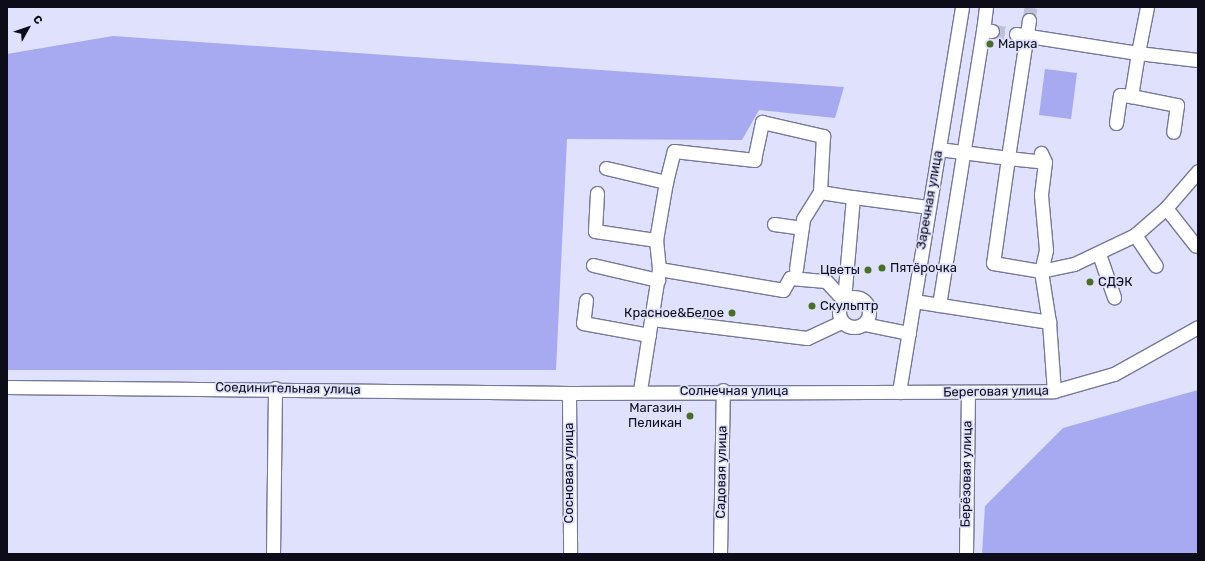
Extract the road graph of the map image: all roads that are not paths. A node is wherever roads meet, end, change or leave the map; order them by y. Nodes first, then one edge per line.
1 (962, 7) edge
2 (986, 7) edge
3 (1147, 7) edge
4 (1029, 20) tunnel mouth
5 (1021, 35) junction
6 (1138, 53) junction
7 (1198, 60) edge
8 (1131, 96) junction
9 (1116, 123) dead end
10 (1173, 132) dead end
11 (939, 150) junction
12 (963, 152) junction
13 (1008, 158) junction
14 (606, 168) dead end
15 (1198, 171) edge
16 (666, 182) junction
17 (820, 192) junction
18 (597, 193) dead end
19 (853, 198) junction
20 (928, 207) junction
21 (1166, 208) junction
22 (774, 224) dead end
23 (802, 228) junction
24 (1135, 235) junction
25 (656, 240) junction
26 (1196, 246) dead end
27 (1099, 254) junction
28 (593, 265) dead end
29 (1156, 266) dead end
30 (796, 269) dead end
31 (1041, 271) junction
32 (658, 274) junction
33 (1114, 297) dead end
34 (586, 300) dead end
35 (844, 300) junction
36 (914, 301) junction
37 (939, 306) junction
38 (652, 319) junction
39 (842, 322) junction
40 (1049, 322) junction
41 (864, 324) junction
42 (1198, 327) edge
43 (909, 334) junction
44 (649, 335) junction
45 (7, 387) edge
46 (275, 388) junction
47 (723, 390) junction
48 (640, 391) junction
49 (1054, 391) junction
50 (899, 392) junction
51 (569, 393) junction
52 (968, 394) junction
53 (273, 554) edge
54 (570, 554) edge
55 (720, 554) edge
56 (966, 554) edge

1 - 11 street, Заречная улица
2 - 12 street
3 - 6 street
4 - 5 street
5 - 6 street
5 - 13 street
6 - 7 street
6 - 8 street
8 - 9 street
8 - 10 street
11 - 12 street
11 - 20 street, Заречная улица
12 - 13 street
12 - 37 street
13 - 31 street
13 - 31 street
14 - 16 street
15 - 21 street
16 - 17 street
16 - 25 street
17 - 19 street
17 - 23 street
18 - 25 street
19 - 20 street
19 - 35 street
20 - 36 street, Заречная улица
21 - 24 street
21 - 26 street
22 - 23 street
23 - 30 street
24 - 27 street
24 - 29 street
25 - 32 street
27 - 31 street
27 - 33 street
28 - 32 street
31 - 40 street
32 - 35 street
32 - 38 street
34 - 44 street
35 - 39 street
35 - 41 street
36 - 37 street
36 - 43 street, Заречная улица
37 - 40 street
38 - 39 street
38 - 44 street
39 - 41 street
40 - 49 street
41 - 43 street
42 - 49 street, Береговая улица
43 - 50 street, Заречная улица
44 - 48 street
45 - 46 street, Соединительная улица
46 - 51 street, Соединительная улица
46 - 53 street
47 - 48 street, Солнечная улица
47 - 50 street, Солнечная улица
47 - 55 street, Садовая улица
48 - 51 street, Солнечная улица
49 - 52 street, Береговая улица
50 - 52 street, Береговая улица
51 - 54 street, Сосновая улица
52 - 56 street, Берёзовая улица

